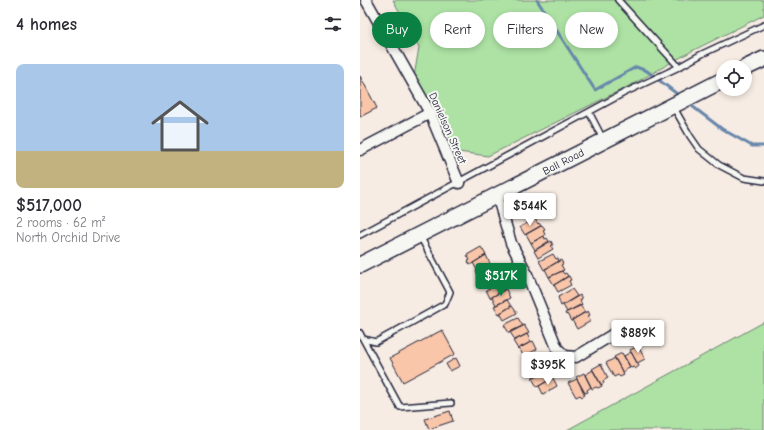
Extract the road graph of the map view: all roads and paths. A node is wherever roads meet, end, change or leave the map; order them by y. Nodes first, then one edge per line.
1 (366, 0) edge
2 (618, 0) edge
3 (764, 25) edge
4 (764, 59) edge
5 (752, 65) edge
6 (679, 66) junction
7 (716, 84) edge
8 (679, 102) junction
9 (589, 112) junction
10 (430, 113) junction
11 (604, 141) junction
12 (360, 150) edge
13 (764, 181) edge
14 (459, 183) junction
15 (497, 195) junction
16 (360, 235) edge
17 (419, 235) junction
18 (360, 266) edge
19 (625, 327) dead end
20 (360, 333) edge
21 (363, 339) junction
22 (451, 403) dead end

1 - 10 street, Danielson Street
2 - 6 lane
3 - 6 lane
4 - 5 main road
6 - 9 lane
7 - 8 main road, Ball Road
8 - 11 main road, Ball Road
8 - 13 lane
9 - 11 lane
9 - 14 lane
10 - 12 street
10 - 14 street, Danielson Street
11 - 15 main road, Ball Road
14 - 16 lane
15 - 17 main road, Ball Road
15 - 19 street
17 - 18 main road, Ball Road
17 - 21 lane
20 - 21 lane
21 - 22 lane

